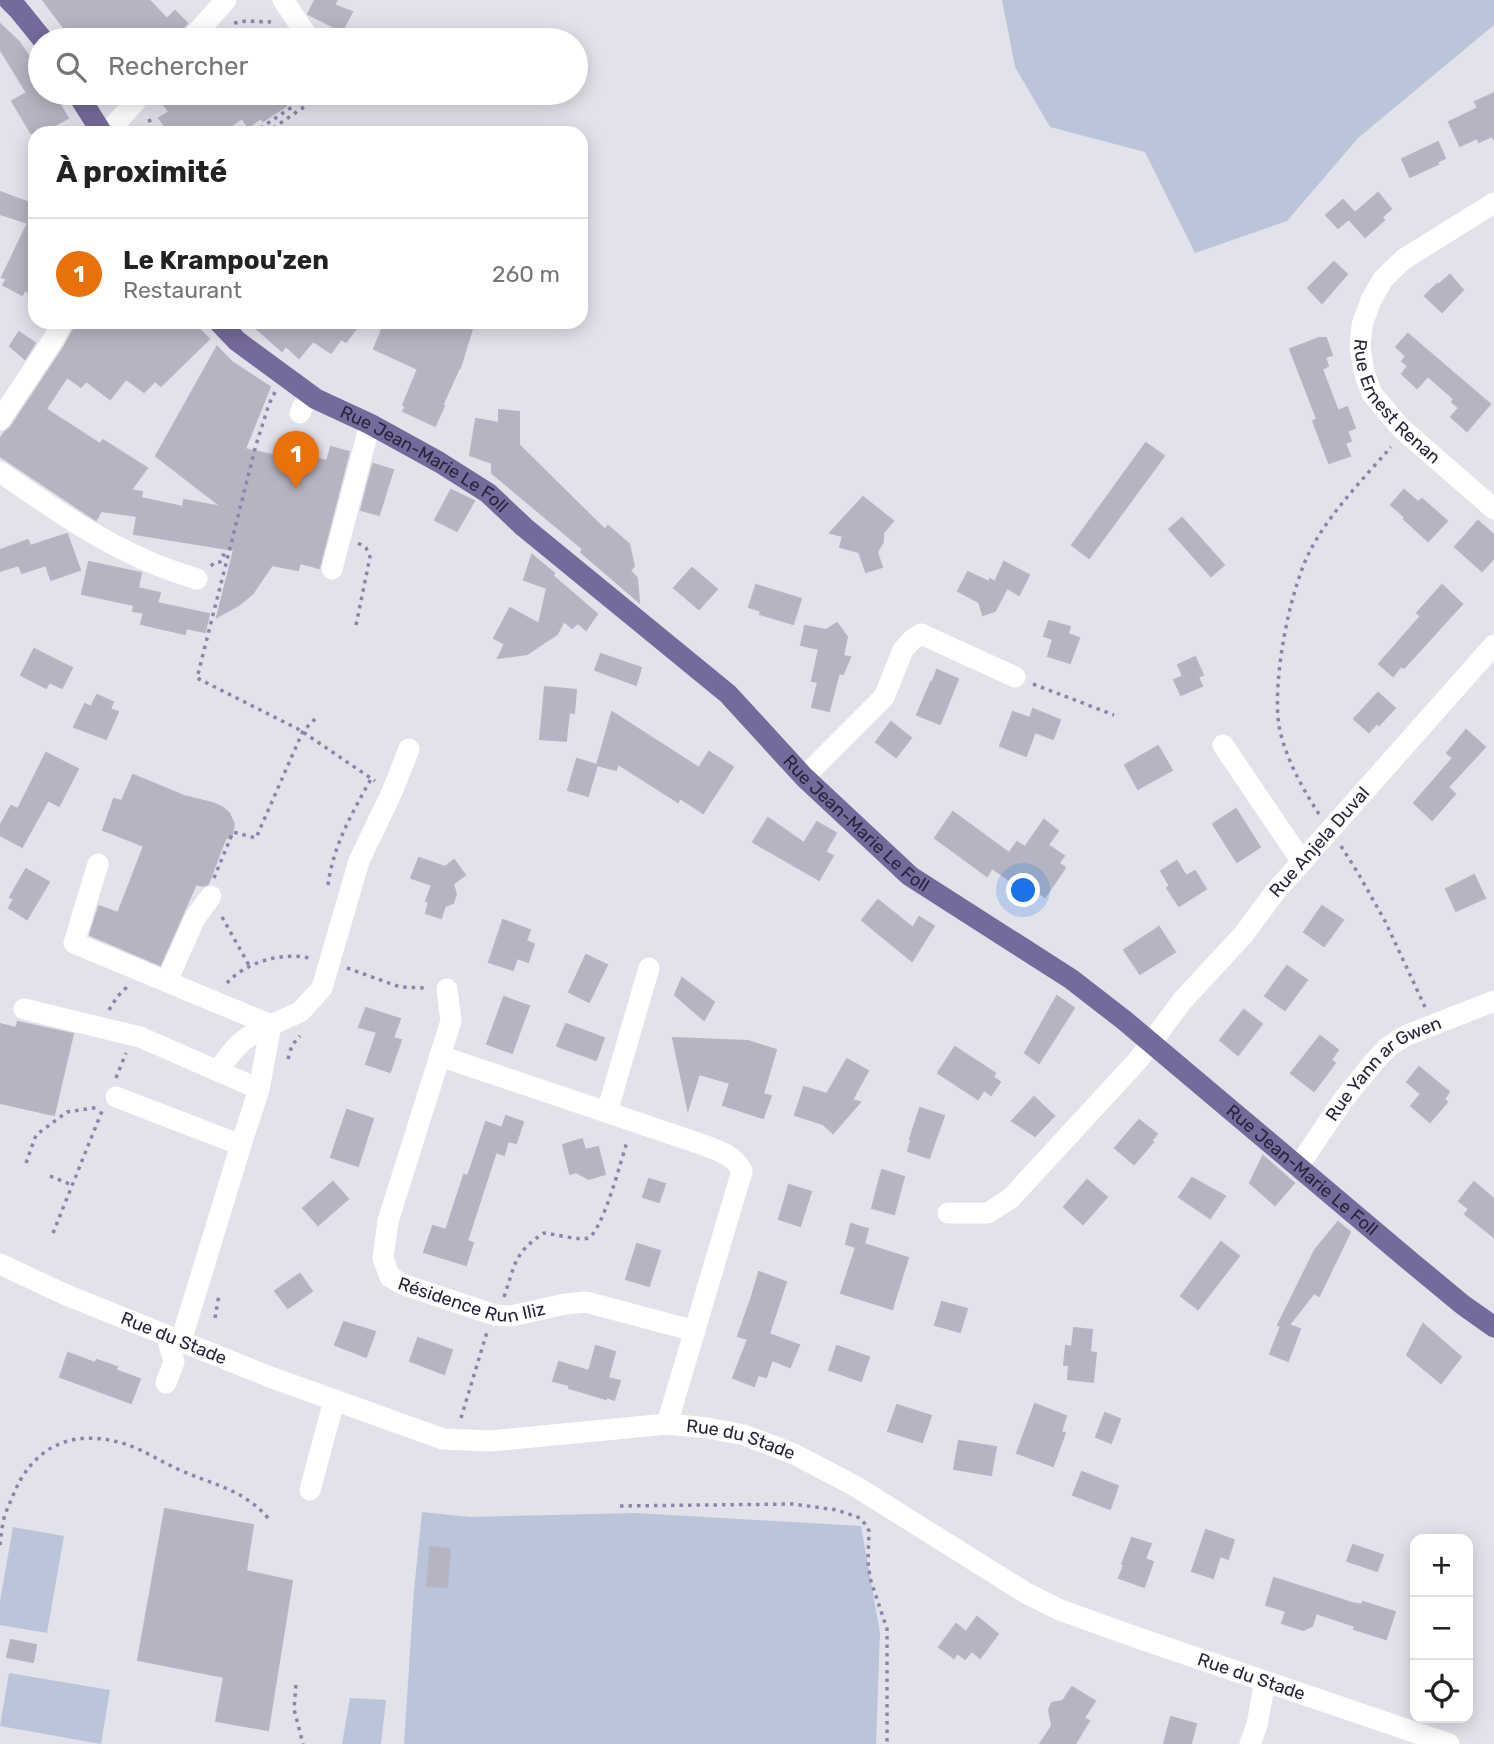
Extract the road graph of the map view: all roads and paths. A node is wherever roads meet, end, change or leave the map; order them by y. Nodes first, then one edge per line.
1 (9, 0) edge
2 (226, 0) edge
3 (283, 0) edge
4 (230, 23) dead end
5 (275, 23) dead end
6 (33, 28) edge
7 (201, 28) edge
8 (302, 28) edge
9 (85, 105) edge
10 (132, 105) edge
11 (293, 105) edge
12 (307, 105) edge
13 (100, 126) edge
14 (112, 126) edge
15 (264, 126) edge
16 (276, 126) edge
17 (1494, 203) edge
18 (59, 329) edge
19 (226, 329) edge
20 (283, 375) junction
21 (0, 420) edge
22 (370, 424) junction
23 (1405, 431) junction
24 (0, 472) edge
25 (1494, 509) edge
26 (340, 536) junction
27 (336, 562) dead end
28 (197, 579) dead end
29 (356, 625) dead end
30 (1494, 645) edge
31 (1015, 677) joint
32 (1114, 715) dead end
33 (318, 716) dead end
34 (303, 732) junction
35 (1223, 745) dead end
36 (409, 749) dead end
37 (803, 777) junction
38 (392, 792) junction
39 (1329, 831) junction
40 (233, 832) dead end
41 (1302, 862) junction
42 (98, 864) dead end
43 (211, 896) dead end
44 (330, 962) junction
45 (649, 968) dead end
46 (137, 969) junction
47 (167, 981) junction
48 (447, 989) joint
49 (1494, 1001) edge
50 (219, 1003) junction
51 (24, 1009) dead end
52 (1433, 1024) junction
53 (271, 1025) junction
54 (103, 1028) junction
55 (307, 1028) dead end
56 (133, 1035) junction
57 (1151, 1043) junction
58 (440, 1056) junction
59 (287, 1065) dead end
60 (218, 1071) junction
61 (115, 1089) joint
62 (259, 1089) junction
63 (607, 1112) junction
64 (633, 1121) junction
65 (241, 1144) junction
66 (26, 1163) dead end
67 (1298, 1167) junction
68 (50, 1176) dead end
69 (72, 1185) junction
70 (948, 1213) dead end
71 (53, 1233) dead end
72 (0, 1264) edge
73 (220, 1292) dead end
74 (495, 1315) junction
75 (215, 1318) dead end
76 (1494, 1327) edge
77 (695, 1331) junction
78 (174, 1339) junction
79 (166, 1382) dead end
80 (334, 1401) junction
81 (667, 1424) junction
82 (440, 1437) junction
83 (310, 1490) dead end
84 (620, 1506) dead end
85 (268, 1518) dead end
86 (0, 1545) edge
87 (1265, 1681) junction
88 (296, 1685) dead end
89 (303, 1744) edge
90 (887, 1744) edge
91 (1250, 1744) edge
92 (1449, 1744) edge

1 - 6 main road
2 - 7 street
3 - 8 street
4 - 5 path
9 - 13 main road
10 - 14 street
11 - 15 path
12 - 16 path
17 - 23 street, Rue Ernest Renan
18 - 21 street
19 - 20 main road, Rue Jean-Marie Le Foll
20 - 22 main road, Rue Jean-Marie Le Foll
20 - 34 path
22 - 26 street
22 - 37 main road, Rue Jean-Marie Le Foll
23 - 25 street, Rue Ernest Renan
23 - 39 path
24 - 28 street
26 - 27 street
26 - 29 path
30 - 39 street, Rue Anjela Duval
31 - 32 path
31 - 37 street
33 - 34 path
34 - 38 path
34 - 40 path
35 - 41 street
36 - 38 street
37 - 57 main road, Rue Jean-Marie Le Foll
38 - 44 street
39 - 41 street, Rue Anjela Duval
39 - 52 path
41 - 57 street, Rue Anjela Duval
42 - 46 street
43 - 47 street
44 - 48 path
44 - 50 path
44 - 53 street
45 - 63 street
46 - 47 street
46 - 54 path
47 - 50 street
48 - 58 street, Résidence Run Iliz
49 - 52 street, Rue Yann ar Gwen
50 - 53 street
51 - 54 street
52 - 67 street, Rue Yann ar Gwen
53 - 60 street
53 - 62 street
54 - 56 street
55 - 59 path
56 - 60 street
56 - 61 path
57 - 67 main road, Rue Jean-Marie Le Foll
57 - 70 street, Rue Anjela Duval
58 - 63 street
58 - 74 street, Résidence Run Iliz
60 - 62 street
61 - 65 street
62 - 65 street
63 - 64 street
64 - 74 path
64 - 77 street
65 - 78 street
66 - 69 path
67 - 76 main road, Rue Jean-Marie Le Foll
68 - 69 path
69 - 71 path
72 - 78 street, Rue du Stade
73 - 75 path
74 - 77 street, Résidence Run Iliz
74 - 82 path
77 - 81 street
78 - 79 street
78 - 80 street, Rue du Stade
80 - 82 street, Rue du Stade
80 - 83 street
81 - 82 street, Rue du Stade
81 - 87 street, Rue du Stade
84 - 90 path
85 - 86 path
87 - 91 street
87 - 92 street, Rue du Stade
88 - 89 path

